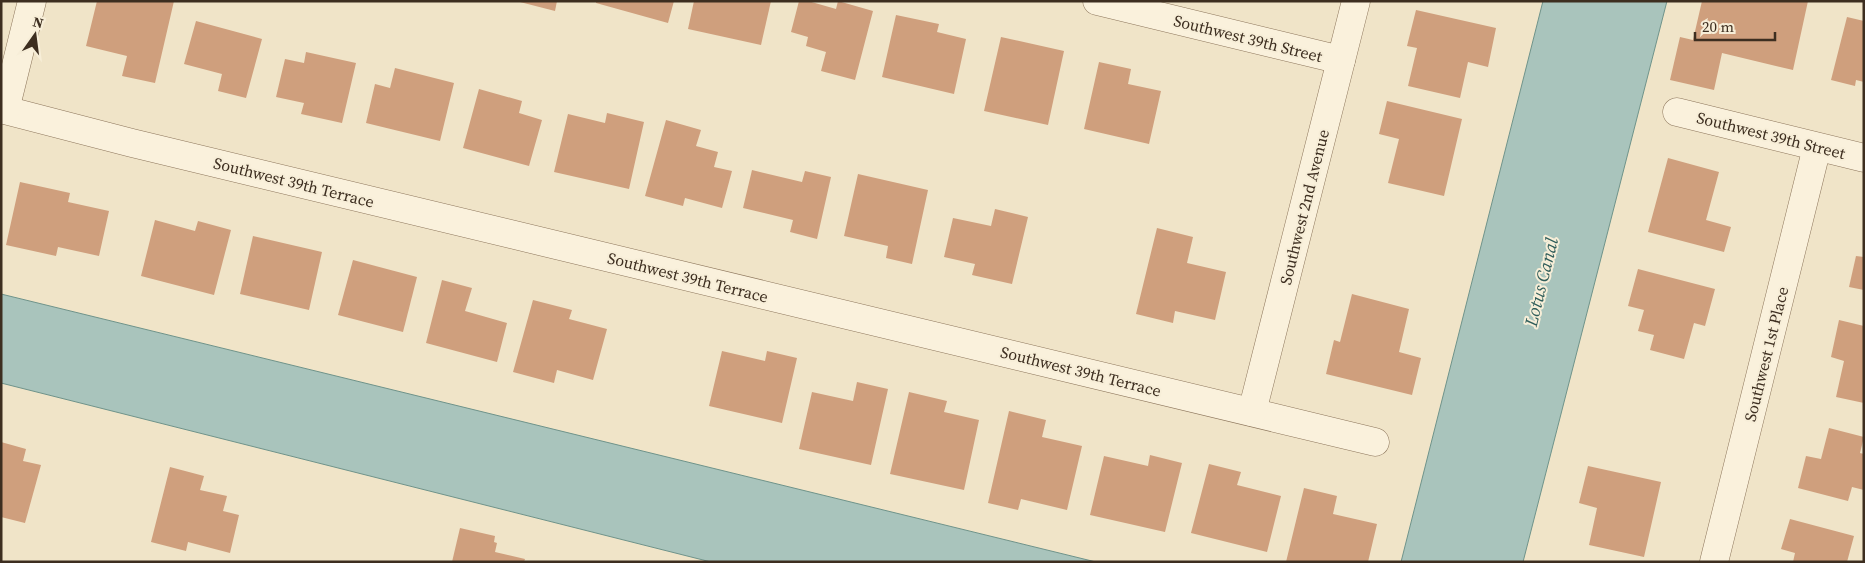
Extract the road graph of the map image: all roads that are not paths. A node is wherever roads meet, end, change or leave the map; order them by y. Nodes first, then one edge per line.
1 (32, 1) edge
2 (1096, 1) edge
3 (1356, 1) edge
4 (1341, 60) junction
5 (3, 109) edge
6 (1678, 112) dead end
7 (1818, 147) junction
8 (1864, 158) edge
9 (1252, 412) junction
10 (1374, 442) dead end
11 (1714, 562) edge

1 - 5 street
2 - 4 street, Southwest 39th Street
3 - 4 street, Southwest 2nd Avenue
4 - 9 street, Southwest 2nd Avenue
5 - 9 street, Southwest 39th Terrace
6 - 7 street, Southwest 39th Street
7 - 8 street, Southwest 39th Street
7 - 11 street, Southwest 1st Place
9 - 10 street, Southwest 39th Terrace

